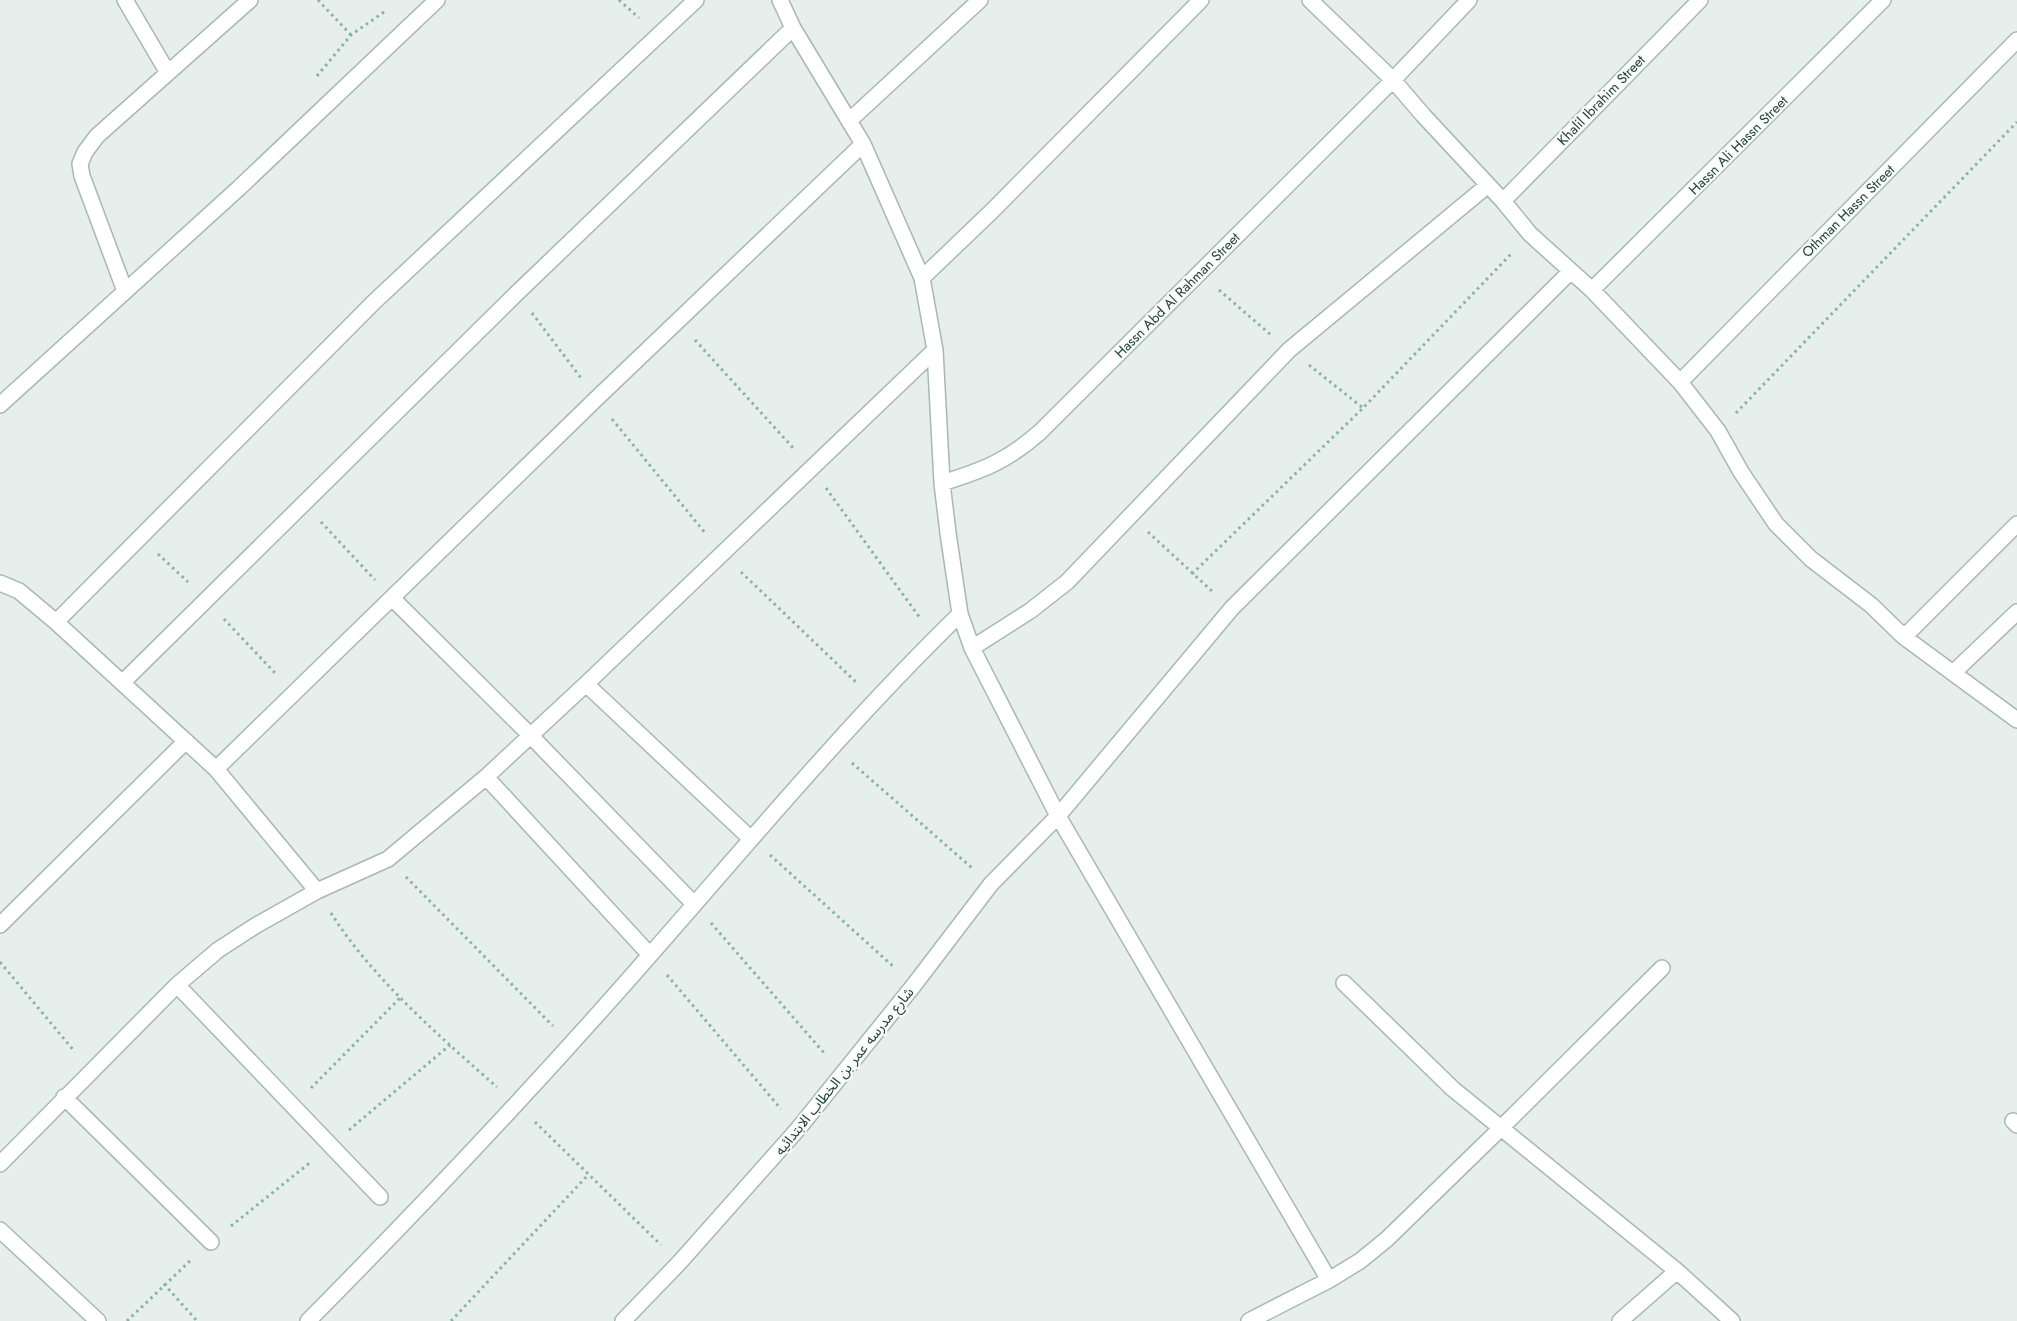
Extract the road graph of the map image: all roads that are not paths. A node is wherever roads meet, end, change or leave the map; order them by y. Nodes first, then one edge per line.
1 (125, 0) edge
2 (250, 0) edge
3 (437, 0) edge
4 (696, 0) edge
5 (780, 0) edge
6 (980, 0) edge
7 (1201, 0) edge
8 (1310, 0) edge
9 (1469, 0) edge
10 (1700, 0) edge
11 (1884, 0) edge
12 (793, 28) junction
13 (2017, 40) edge
14 (168, 72) junction
15 (1393, 80) junction
16 (850, 120) junction
17 (863, 144) junction
18 (1488, 185) junction
19 (1503, 200) junction
20 (1571, 271) junction
21 (922, 278) junction
22 (1592, 290) junction
23 (125, 291) junction
24 (935, 350) junction
25 (1680, 382) junction
26 (0, 406) edge
27 (942, 482) junction
28 (2017, 524) edge
29 (0, 583) edge
30 (392, 598) junction
31 (2017, 612) edge
32 (960, 614) junction
33 (56, 622) junction
34 (1904, 637) junction
35 (972, 648) junction
36 (1953, 673) junction
37 (123, 682) junction
38 (586, 684) junction
39 (2017, 720) edge
40 (530, 735) junction
41 (186, 741) junction
42 (216, 768) junction
43 (486, 777) junction
44 (1058, 816) junction
45 (750, 838) junction
46 (317, 891) junction
47 (694, 904) junction
48 (0, 925) edge
49 (650, 955) junction
50 (1662, 968) dead end
51 (1344, 983) dead end
52 (177, 985) junction
53 (64, 1097) junction
54 (1501, 1128) junction
55 (0, 1164) edge
56 (380, 1197) dead end
57 (0, 1230) edge
58 (211, 1242) road end
59 (1677, 1271) junction
60 (1329, 1280) junction
61 (98, 1321) edge
62 (308, 1321) edge
63 (624, 1321) edge
64 (1249, 1321) edge
65 (1620, 1321) edge
66 (1732, 1321) edge

1 - 14 street
2 - 14 street
3 - 23 street
4 - 33 street
5 - 12 street
6 - 16 street
7 - 21 street
8 - 15 street
9 - 15 street, Hassn Abd Al Rahman Street
10 - 19 street, Khalil Ibrahim Street
11 - 22 street, Hassn Ali Hassn Street
12 - 16 street
12 - 37 street
13 - 25 street, Othman Hassn Street
14 - 23 street
15 - 18 street
15 - 27 street, Hassn Abd Al Rahman Street
16 - 17 street
17 - 21 street
17 - 30 street
18 - 19 street
18 - 35 street
19 - 20 street
20 - 22 street
20 - 44 street, شارع مدرسه عمر بن الخطاب الابتدائيه
21 - 24 street
22 - 25 street
23 - 26 street
24 - 27 street
24 - 38 street
25 - 34 street
27 - 32 street
28 - 34 street
29 - 33 street
30 - 40 street
30 - 42 street
31 - 36 street
32 - 35 street
32 - 45 street
33 - 37 street
34 - 36 street
35 - 44 street
36 - 39 street
37 - 41 street
38 - 40 street
38 - 45 street
40 - 43 street
40 - 47 street
41 - 42 street
41 - 48 street
42 - 46 street
43 - 46 street
43 - 49 street
44 - 60 street
44 - 63 street, شارع مدرسه عمر بن الخطاب الابتدائيه
45 - 47 street
46 - 52 street
47 - 49 street
49 - 62 street
50 - 54 street
51 - 54 street
52 - 53 street
52 - 56 street
53 - 55 street
53 - 58 street
54 - 59 street
54 - 60 street
57 - 61 street
59 - 65 street
59 - 66 street
60 - 64 street

